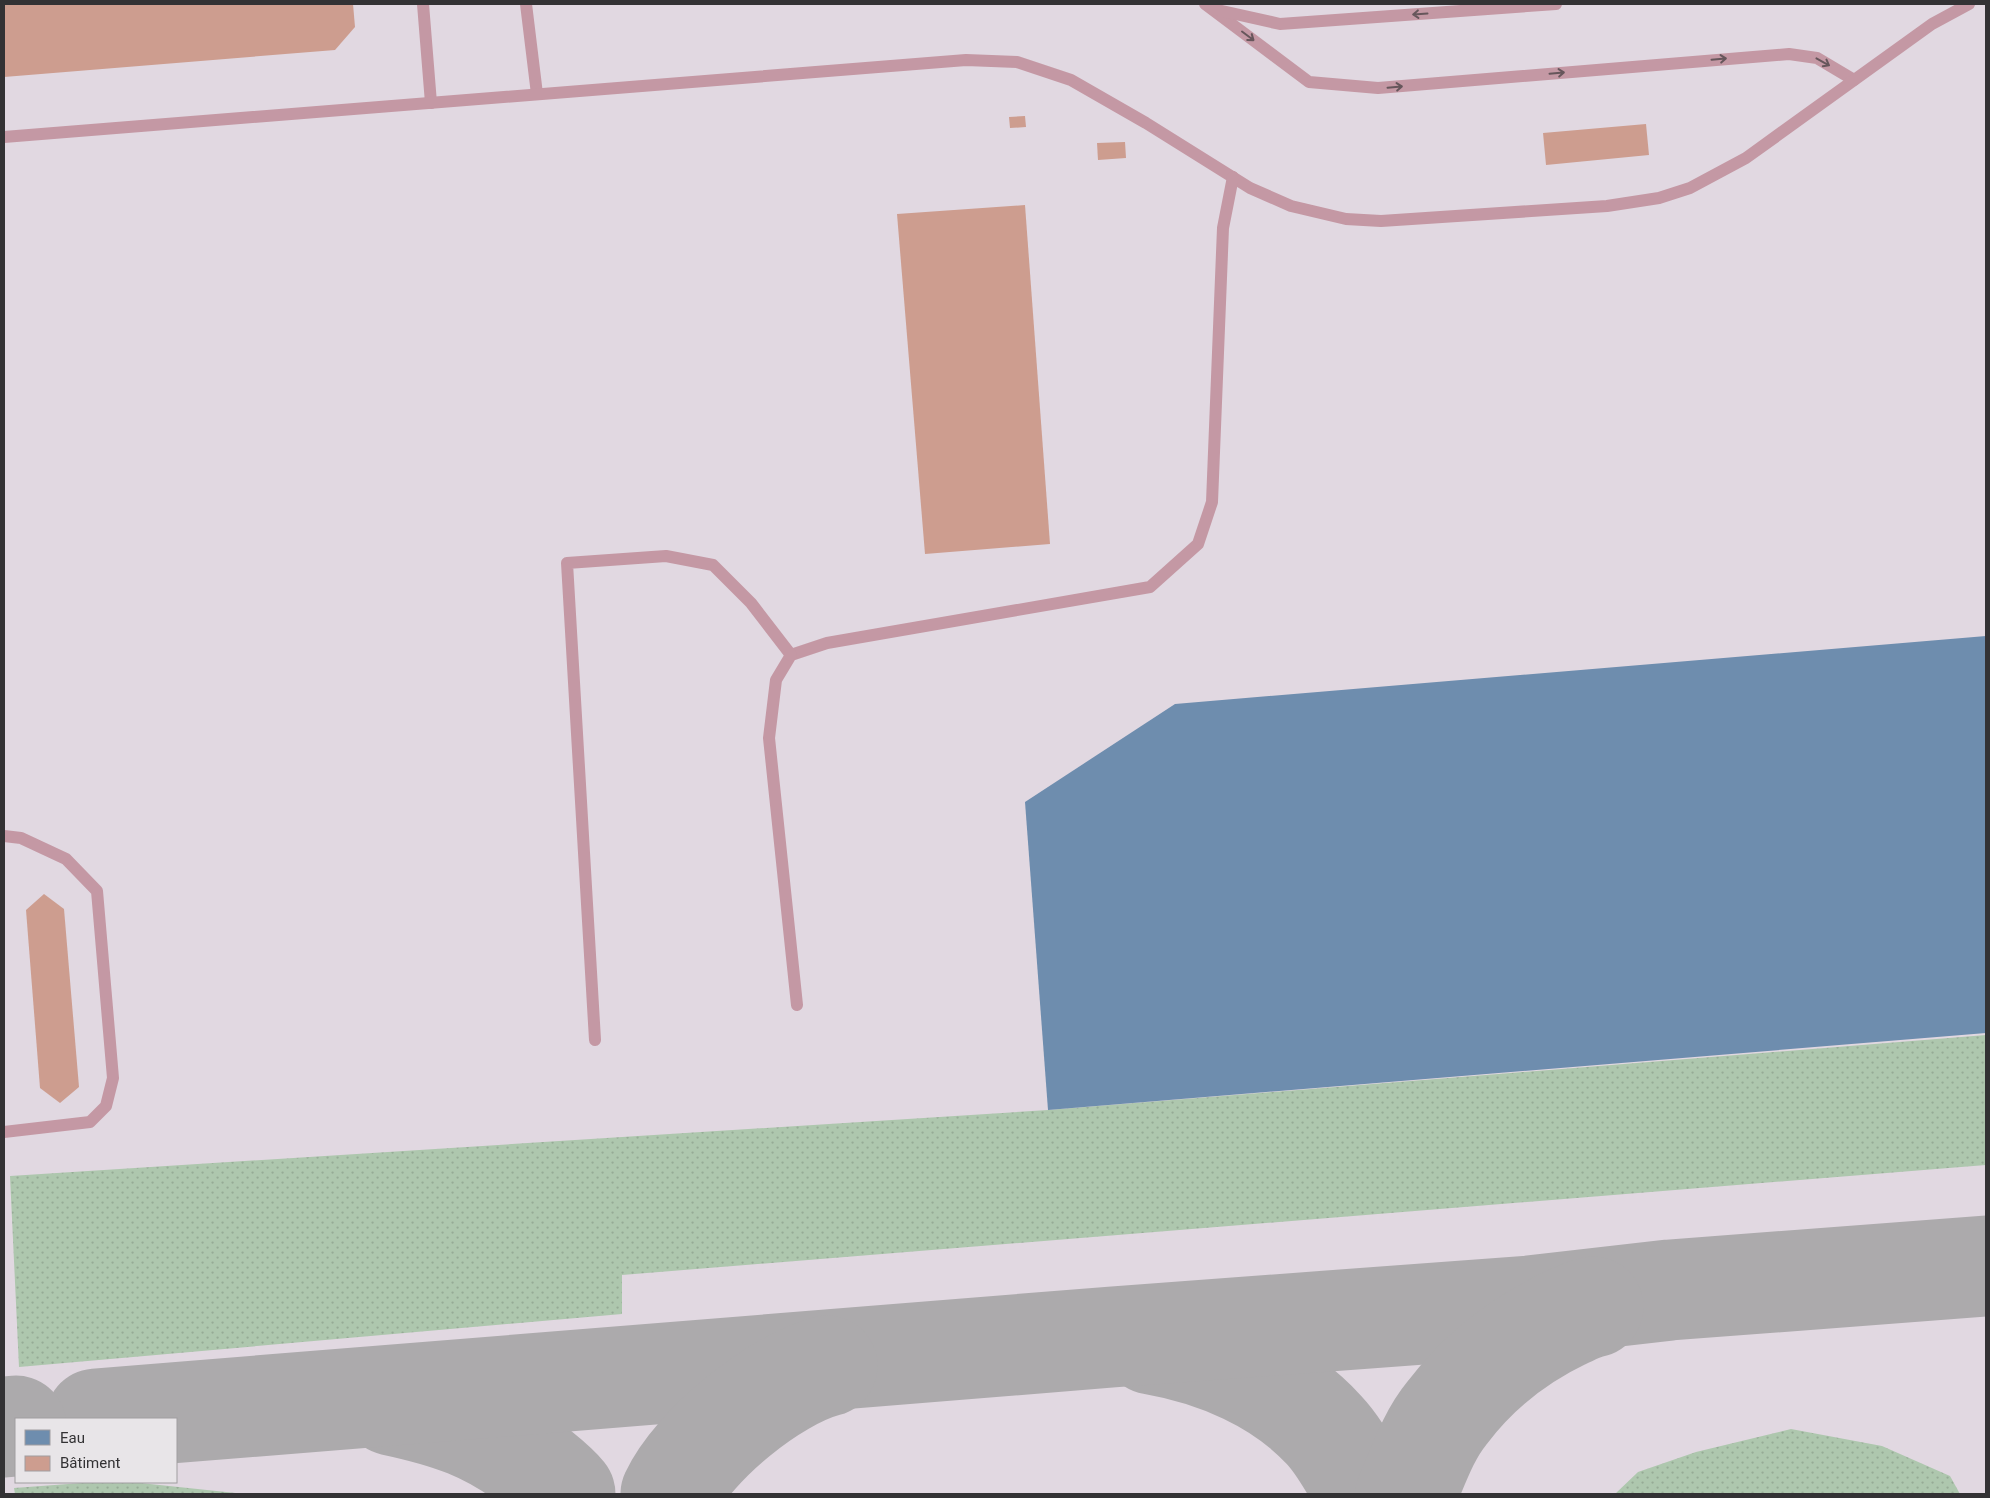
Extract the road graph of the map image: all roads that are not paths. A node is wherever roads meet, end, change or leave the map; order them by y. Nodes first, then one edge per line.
1 (423, 4) edge
2 (526, 4) edge
3 (1556, 4) edge
4 (1969, 4) edge
5 (1207, 6) edge
6 (1854, 80) junction
7 (537, 94) junction
8 (431, 103) junction
9 (4, 137) edge
10 (1233, 177) junction
11 (791, 655) junction
12 (4, 836) edge
13 (797, 1005) dead end
14 (596, 1040) dead end
15 (4, 1132) edge

1 - 8 lane
2 - 7 lane
3 -> 5 lane
4 - 6 lane
5 -> 6 lane
6 - 10 lane
7 - 8 lane
7 - 10 lane
8 - 9 lane
10 - 11 lane
11 - 13 lane
11 - 14 lane
12 - 15 lane

